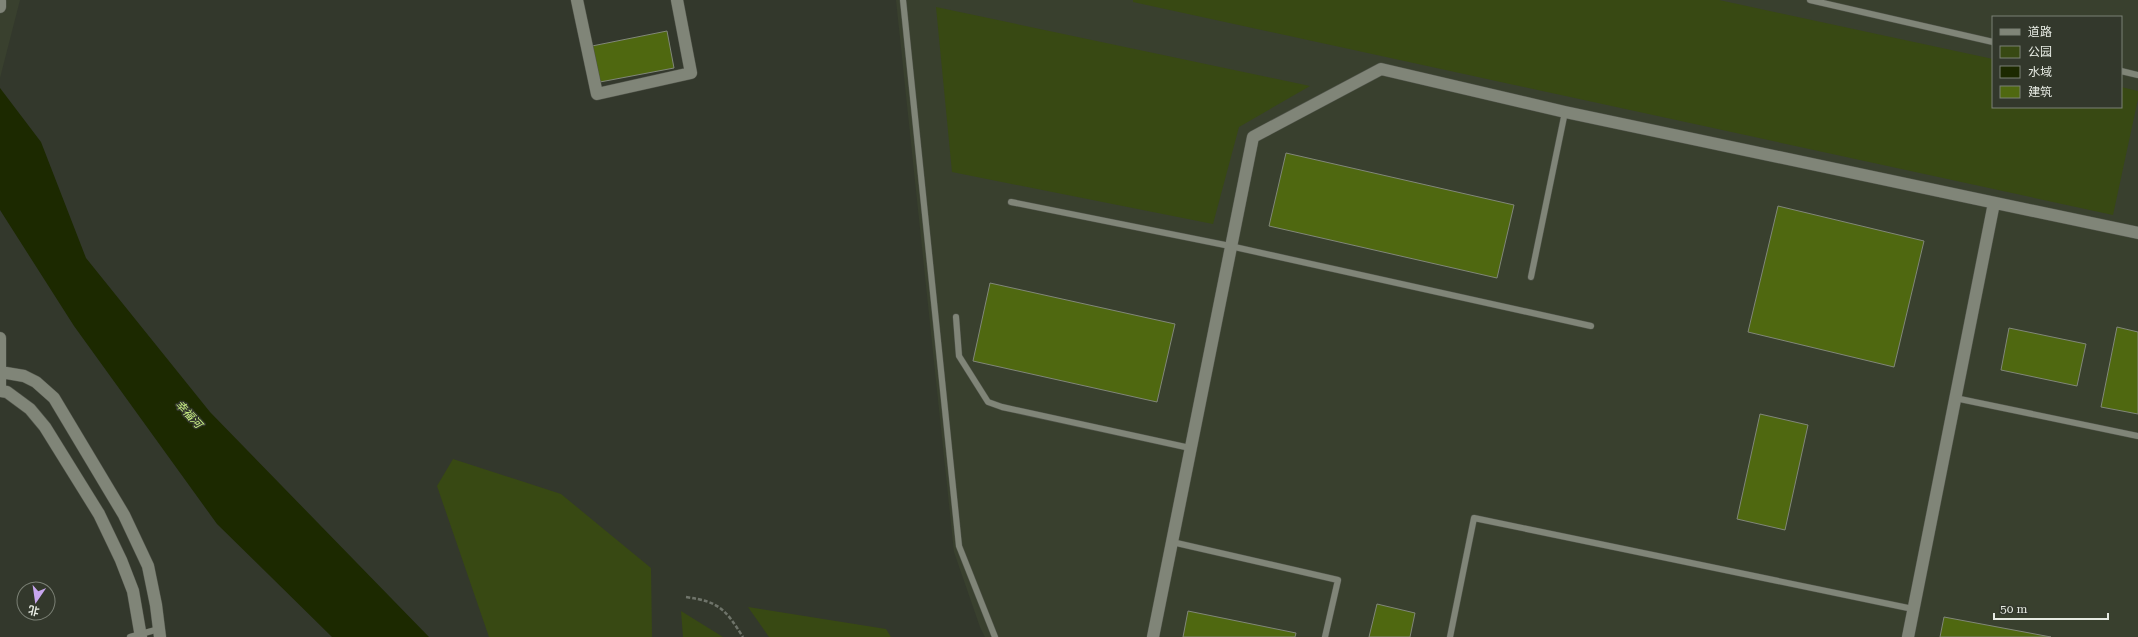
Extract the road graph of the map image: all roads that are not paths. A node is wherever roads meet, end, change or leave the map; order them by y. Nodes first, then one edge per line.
1 (578, 0) edge
2 (678, 0) edge
3 (903, 0) edge
4 (1810, 0) edge
5 (0, 1) edge
6 (0, 7) edge
7 (1992, 42) edge
8 (2122, 71) edge
9 (2138, 75) edge
10 (1565, 112) junction
11 (1011, 202) dead end
12 (1994, 203) junction
13 (2138, 234) edge
14 (1230, 246) junction
15 (1531, 277) dead end
16 (956, 317) dead end
17 (1591, 326) dead end
18 (0, 338) edge
19 (0, 372) edge
20 (0, 391) edge
21 (1955, 398) junction
22 (2138, 436) edge
23 (1190, 448) junction
24 (1172, 542) junction
25 (1913, 609) junction
26 (160, 633) edge
27 (137, 636) edge
28 (995, 637) edge
29 (1153, 637) edge
30 (1326, 637) edge
31 (1450, 637) edge
32 (1908, 637) edge

1 - 2 street
3 - 28 lane
4 - 7 lane
5 - 6 street
8 - 9 lane
10 - 12 street
10 - 14 street
10 - 15 lane
11 - 14 lane
12 - 13 street
12 - 21 street
14 - 17 lane
14 - 23 street
16 - 23 lane
18 - 19 street
19 - 20 street
19 - 26 street
20 - 27 street
21 - 22 lane
21 - 25 street
23 - 24 street
24 - 29 street
24 - 30 lane
25 - 31 lane
25 - 32 street
26 - 27 lane

